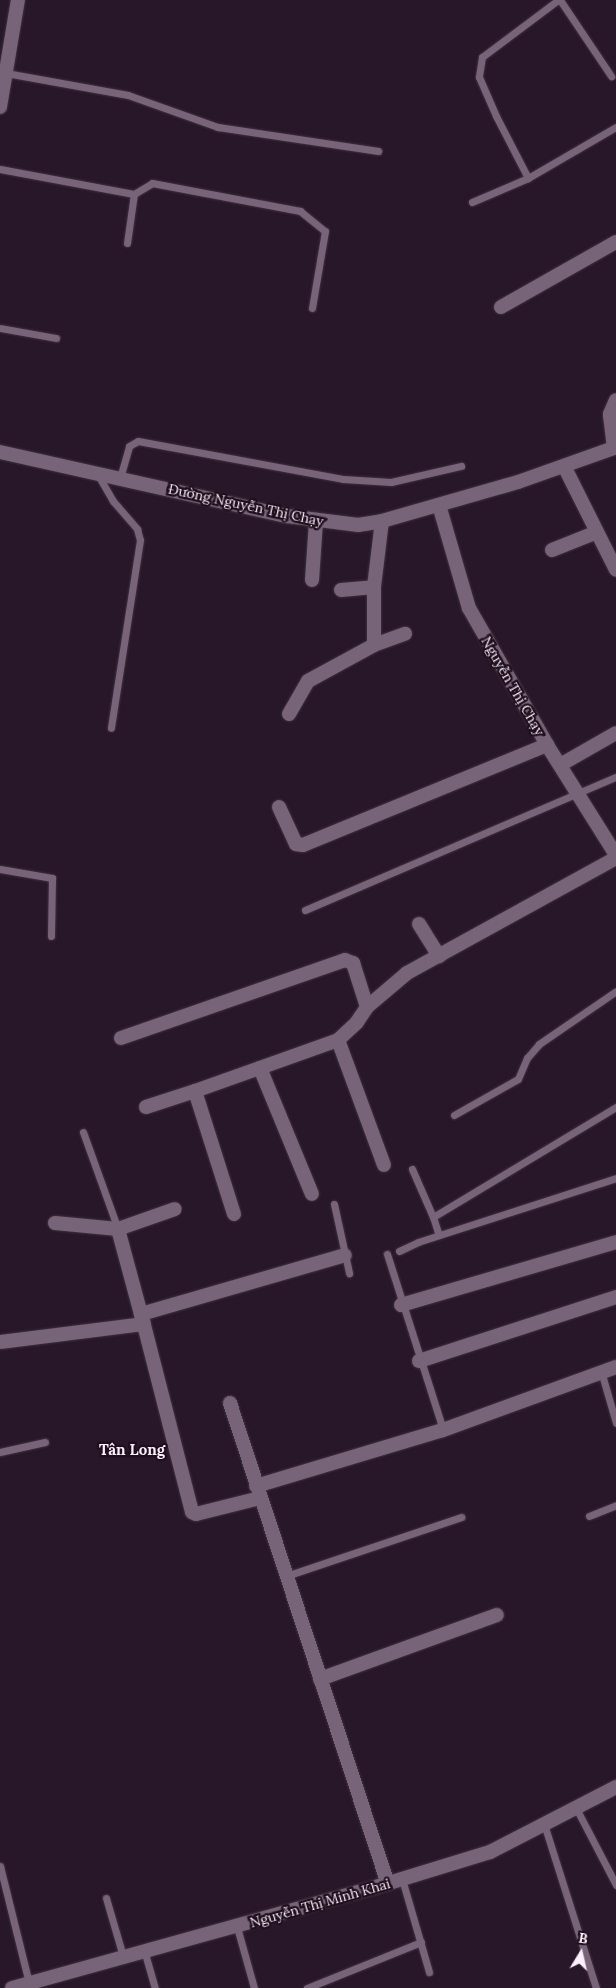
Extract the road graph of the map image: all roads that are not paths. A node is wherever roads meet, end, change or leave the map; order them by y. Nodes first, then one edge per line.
1 (18, 0) edge
2 (559, 0) edge
3 (6, 73) junction
4 (611, 76) dead end
5 (0, 107) edge
6 (616, 127) edge
7 (378, 151) dead end
8 (0, 169) edge
9 (528, 178) junction
10 (134, 194) junction
11 (472, 202) dead end
12 (616, 242) edge
13 (127, 243) dead end
14 (501, 307) dead end
15 (312, 308) dead end
16 (0, 328) edge
17 (56, 338) dead end
18 (616, 400) edge
19 (615, 449) edge
20 (0, 452) edge
21 (461, 466) dead end
22 (564, 466) junction
23 (96, 472) junction
24 (120, 478) junction
25 (439, 505) junction
26 (316, 521) junction
27 (382, 521) junction
28 (597, 532) junction
29 (552, 550) dead end
30 (616, 570) edge
31 (312, 580) dead end
32 (374, 587) junction
33 (340, 590) dead end
34 (405, 634) dead end
35 (374, 645) junction
36 (289, 714) dead end
37 (111, 728) dead end
38 (616, 733) edge
39 (547, 745) junction
40 (560, 765) junction
41 (616, 777) edge
42 (579, 795) junction
43 (279, 807) dead end
44 (616, 856) edge
45 (0, 869) edge
46 (305, 910) dead end
47 (419, 924) dead end
48 (51, 936) dead end
49 (440, 956) junction
50 (616, 991) edge
51 (367, 1007) junction
52 (121, 1038) dead end
53 (338, 1040) junction
54 (260, 1068) junction
55 (195, 1092) junction
56 (146, 1107) dead end
57 (616, 1107) edge
58 (454, 1115) dead end
59 (83, 1132) dead end
60 (384, 1166) dead end
61 (412, 1169) dead end
62 (616, 1178) edge
63 (312, 1194) dead end
64 (334, 1204) dead end
65 (175, 1209) dead end
66 (234, 1214) dead end
67 (433, 1217) junction
68 (55, 1223) dead end
69 (118, 1229) junction
70 (439, 1235) junction
71 (616, 1242) edge
72 (399, 1251) dead end
73 (387, 1254) dead end
74 (345, 1255) junction
75 (349, 1273) dead end
76 (616, 1298) edge
77 (401, 1305) junction
78 (142, 1319) junction
79 (1, 1342) edge
80 (419, 1361) junction
81 (616, 1367) edge
82 (601, 1371) junction
83 (230, 1403) dead end
84 (616, 1423) edge
85 (443, 1430) junction
86 (45, 1442) dead end
87 (0, 1452) edge
88 (258, 1492) junction
89 (616, 1505) edge
90 (589, 1516) dead end
91 (461, 1517) dead end
92 (286, 1576) junction
93 (497, 1615) dead end
94 (320, 1679) junction
95 (616, 1787) edge
96 (576, 1808) junction
97 (544, 1824) junction
98 (0, 1866) edge
99 (402, 1879) junction
100 (388, 1884) junction
101 (616, 1885) edge
102 (106, 1898) dead end
103 (237, 1927) junction
104 (421, 1942) junction
105 (144, 1950) junction
106 (123, 1956) junction
107 (430, 1972) dead end
108 (29, 1983) junction
109 (12, 1988) edge
110 (155, 1988) edge
111 (254, 1988) edge
112 (307, 1988) edge
113 (596, 1988) edge

1 - 3 street
2 - 4 lane
2 - 9 lane
3 - 5 street
3 - 7 lane
6 - 9 lane
8 - 10 lane
9 - 11 lane
10 - 13 lane
10 - 15 lane
12 - 14 street
16 - 17 lane
18 - 19 street, Đường Nguyễn Thị Chạy
19 - 22 street, Đường Nguyễn Thị Chạy
20 - 23 street, Đường Nguyễn Thị Chạy
21 - 24 lane
22 - 25 street, Đường Nguyễn Thị Chạy
22 - 28 street
23 - 24 street, Đường Nguyễn Thị Chạy
23 - 37 lane
24 - 26 street, Đường Nguyễn Thị Chạy
25 - 27 street, Đường Nguyễn Thị Chạy
25 - 39 street, Nguyễn Thị Chạy
26 - 27 street, Đường Nguyễn Thị Chạy
26 - 31 street
27 - 32 street
28 - 29 street
28 - 30 street
32 - 33 street
32 - 35 street
34 - 35 street
35 - 36 street
38 - 40 street
39 - 40 street, Nguyễn Thị Chạy
39 - 43 street
40 - 42 street, Nguyễn Thị Chạy
41 - 42 lane
42 - 44 street, Nguyễn Thị Chạy
42 - 46 lane
44 - 49 street
45 - 48 lane
47 - 49 street
49 - 51 street
50 - 58 lane
51 - 52 street
51 - 53 street
53 - 54 street
53 - 60 street
54 - 55 street
54 - 63 street
55 - 56 street
55 - 66 street
57 - 67 lane
59 - 69 lane
61 - 67 lane
62 - 70 lane
64 - 74 lane
65 - 69 street
67 - 70 lane
68 - 69 street
69 - 78 street
70 - 72 lane
71 - 77 street
73 - 77 lane
74 - 75 lane
74 - 78 street
76 - 80 street
77 - 80 lane
78 - 79 street
78 - 88 street
80 - 85 lane
81 - 82 street
82 - 84 lane
82 - 85 street
83 - 88 street
85 - 88 street
86 - 87 lane
88 - 92 street
89 - 90 lane
91 - 92 lane
92 - 94 street
93 - 94 street
94 - 100 street
95 - 96 street, Nguyễn Thị Minh Khai
96 - 97 street, Nguyễn Thị Minh Khai
96 - 101 lane
97 - 99 street, Nguyễn Thị Minh Khai
97 - 113 lane
98 - 108 lane
99 - 100 street, Nguyễn Thị Minh Khai
99 - 104 lane
100 - 103 street, Nguyễn Thị Minh Khai
102 - 106 lane
103 - 105 street, Nguyễn Thị Minh Khai
103 - 111 lane
104 - 107 lane
104 - 112 lane
105 - 106 street, Nguyễn Thị Minh Khai
105 - 110 lane
106 - 108 street, Nguyễn Thị Minh Khai
108 - 109 street, Nguyễn Thị Minh Khai

